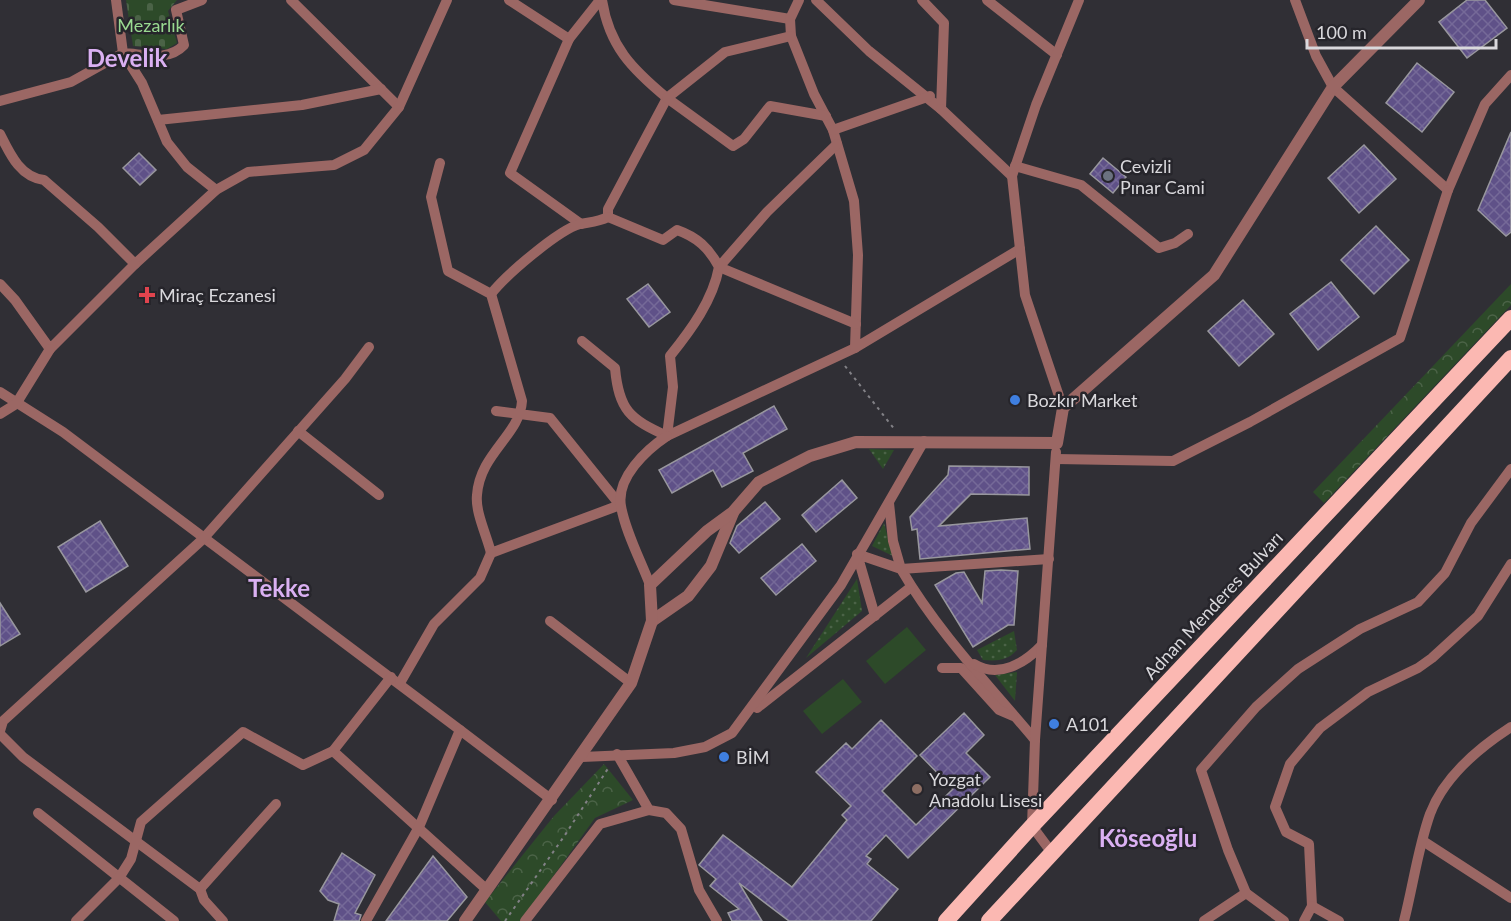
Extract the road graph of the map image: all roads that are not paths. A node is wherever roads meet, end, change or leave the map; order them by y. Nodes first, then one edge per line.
1 (116, 0) edge
2 (202, 0) edge
3 (291, 0) edge
4 (447, 0) edge
5 (509, 0) edge
6 (601, 0) edge
7 (674, 0) edge
8 (799, 0) edge
9 (816, 0) edge
10 (922, 0) edge
11 (987, 0) edge
12 (1079, 0) edge
13 (1295, 0) edge
14 (1419, 0) edge
15 (790, 20) junction
16 (791, 36) junction
17 (569, 39) junction
18 (123, 53) junction
19 (1057, 55) junction
20 (1511, 75) edge
21 (1333, 87) junction
22 (381, 89) junction
23 (941, 93) junction
24 (927, 97) junction
25 (667, 98) junction
26 (0, 100) edge
27 (399, 107) junction
28 (941, 109) junction
29 (826, 116) junction
30 (158, 120) junction
31 (833, 130) junction
32 (0, 134) edge
33 (837, 144) junction
34 (440, 163) dead end
35 (1013, 171) junction
36 (216, 190) junction
37 (1448, 190) junction
38 (608, 217) junction
39 (581, 224) junction
40 (1188, 234) dead end
41 (1020, 249) junction
42 (135, 264) junction
43 (719, 267) junction
44 (0, 284) edge
45 (491, 294) junction
46 (1511, 318) edge
47 (855, 324) junction
48 (582, 341) dead end
49 (369, 347) dead end
50 (855, 348) junction
51 (50, 349) junction
52 (1511, 358) edge
53 (0, 392) edge
54 (16, 404) junction
55 (1063, 408) junction
56 (496, 411) dead end
57 (0, 414) edge
58 (521, 414) junction
59 (298, 431) junction
60 (667, 436) junction
61 (924, 441) junction
62 (1057, 443) junction
63 (1056, 459) junction
64 (1511, 469) edge
65 (379, 495) dead end
66 (889, 502) junction
67 (620, 505) junction
68 (733, 512) junction
69 (203, 539) junction
70 (491, 553) junction
71 (858, 554) junction
72 (1049, 559) junction
73 (1511, 564) edge
74 (901, 569) junction
75 (650, 585) junction
76 (911, 587) junction
77 (875, 616) junction
78 (550, 621) dead end
79 (652, 621) junction
80 (1042, 645) junction
81 (969, 661) junction
82 (942, 669) dead end
83 (395, 680) junction
84 (631, 683) junction
85 (745, 717) junction
86 (1016, 717) junction
87 (1511, 727) edge
88 (460, 730) junction
89 (0, 733) edge
90 (1035, 740) junction
91 (333, 751) junction
92 (617, 754) junction
93 (582, 757) junction
94 (552, 800) junction
95 (276, 804) dead end
96 (649, 810) junction
97 (38, 813) dead end
98 (1032, 826) junction
99 (418, 828) junction
100 (1423, 841) junction
101 (135, 842) junction
102 (1052, 854) junction
103 (119, 878) junction
104 (200, 889) junction
105 (486, 889) junction
106 (1246, 893) junction
107 (1511, 898) edge
108 (1312, 906) junction
109 (468, 920) edge
110 (76, 921) edge
111 (174, 921) edge
112 (223, 921) edge
113 (366, 921) edge
114 (525, 921) edge
115 (717, 921) edge
116 (946, 921) edge
117 (989, 921) edge
118 (1204, 921) edge
119 (1284, 921) edge
120 (1304, 921) edge
121 (1339, 921) edge
122 (1404, 921) edge

1 - 18 street
2 - 18 street
3 - 22 street
4 - 27 street
5 - 17 street
6 - 17 street
6 - 25 street
7 - 15 street
8 - 15 street
9 - 24 street
10 - 23 street
11 - 19 street
12 - 19 street
13 - 21 street
14 - 21 street
15 - 16 street
16 - 25 street
16 - 29 street
17 - 39 street
18 - 26 street
18 - 30 street
19 - 35 street
20 - 37 street
21 - 37 street
21 - 55 street
22 - 27 street
22 - 30 street
23 - 24 street
23 - 28 street
24 - 28 street
24 - 31 street
25 - 29 street
25 - 38 street
27 - 36 street
28 - 35 street
29 - 31 street
30 - 36 street
31 - 33 street
32 - 42 street
33 - 43 street
33 - 47 street
34 - 45 street
35 - 40 street
35 - 41 street
36 - 42 street
37 - 63 street
38 - 39 street
38 - 43 street
39 - 45 street
41 - 50 street
41 - 55 street
42 - 51 street
43 - 47 street
43 - 60 street
44 - 51 street
45 - 58 street
46 - 98 highway, Adnan Menderes Bulvarı
47 - 50 street
48 - 60 street
49 - 59 street
50 - 60 street
51 - 54 street
52 - 102 highway
53 - 54 street
54 - 57 street
54 - 69 street
55 - 62 street
56 - 58 street
58 - 67 street
58 - 70 street
59 - 65 street
59 - 69 street
60 - 67 street
61 - 62 street
61 - 66 street
61 - 68 street
62 - 63 street
63 - 72 street
64 - 106 street
66 - 71 street
66 - 74 street
67 - 70 street
67 - 75 street
68 - 75 street
68 - 79 street
69 - 83 street
69 - 89 street
70 - 83 street
71 - 74 street
71 - 77 street
71 - 85 street
72 - 74 street
72 - 80 street
73 - 108 street
74 - 76 street
75 - 79 street
76 - 77 street
76 - 81 street
77 - 85 street
78 - 84 street
79 - 84 street
80 - 81 street
80 - 90 street
81 - 86 street
82 - 86 street
83 - 88 street
83 - 91 street
84 - 93 street
85 - 92 street
86 - 90 street
87 - 100 street
88 - 94 street
88 - 99 street
89 - 101 street
90 - 98 street
91 - 99 street
91 - 101 street
92 - 93 street
92 - 96 street
93 - 94 street
94 - 105 street
95 - 104 street
96 - 114 street
96 - 115 street
97 - 103 street
98 - 102 street
98 - 116 highway, Adnan Menderes Bulvarı
99 - 105 street
99 - 113 street
100 - 107 street
100 - 122 street
101 - 103 street
101 - 104 street
102 - 117 highway
103 - 110 street
103 - 111 street
104 - 112 street
105 - 109 street
106 - 118 street
106 - 119 street
108 - 120 street
108 - 121 street

